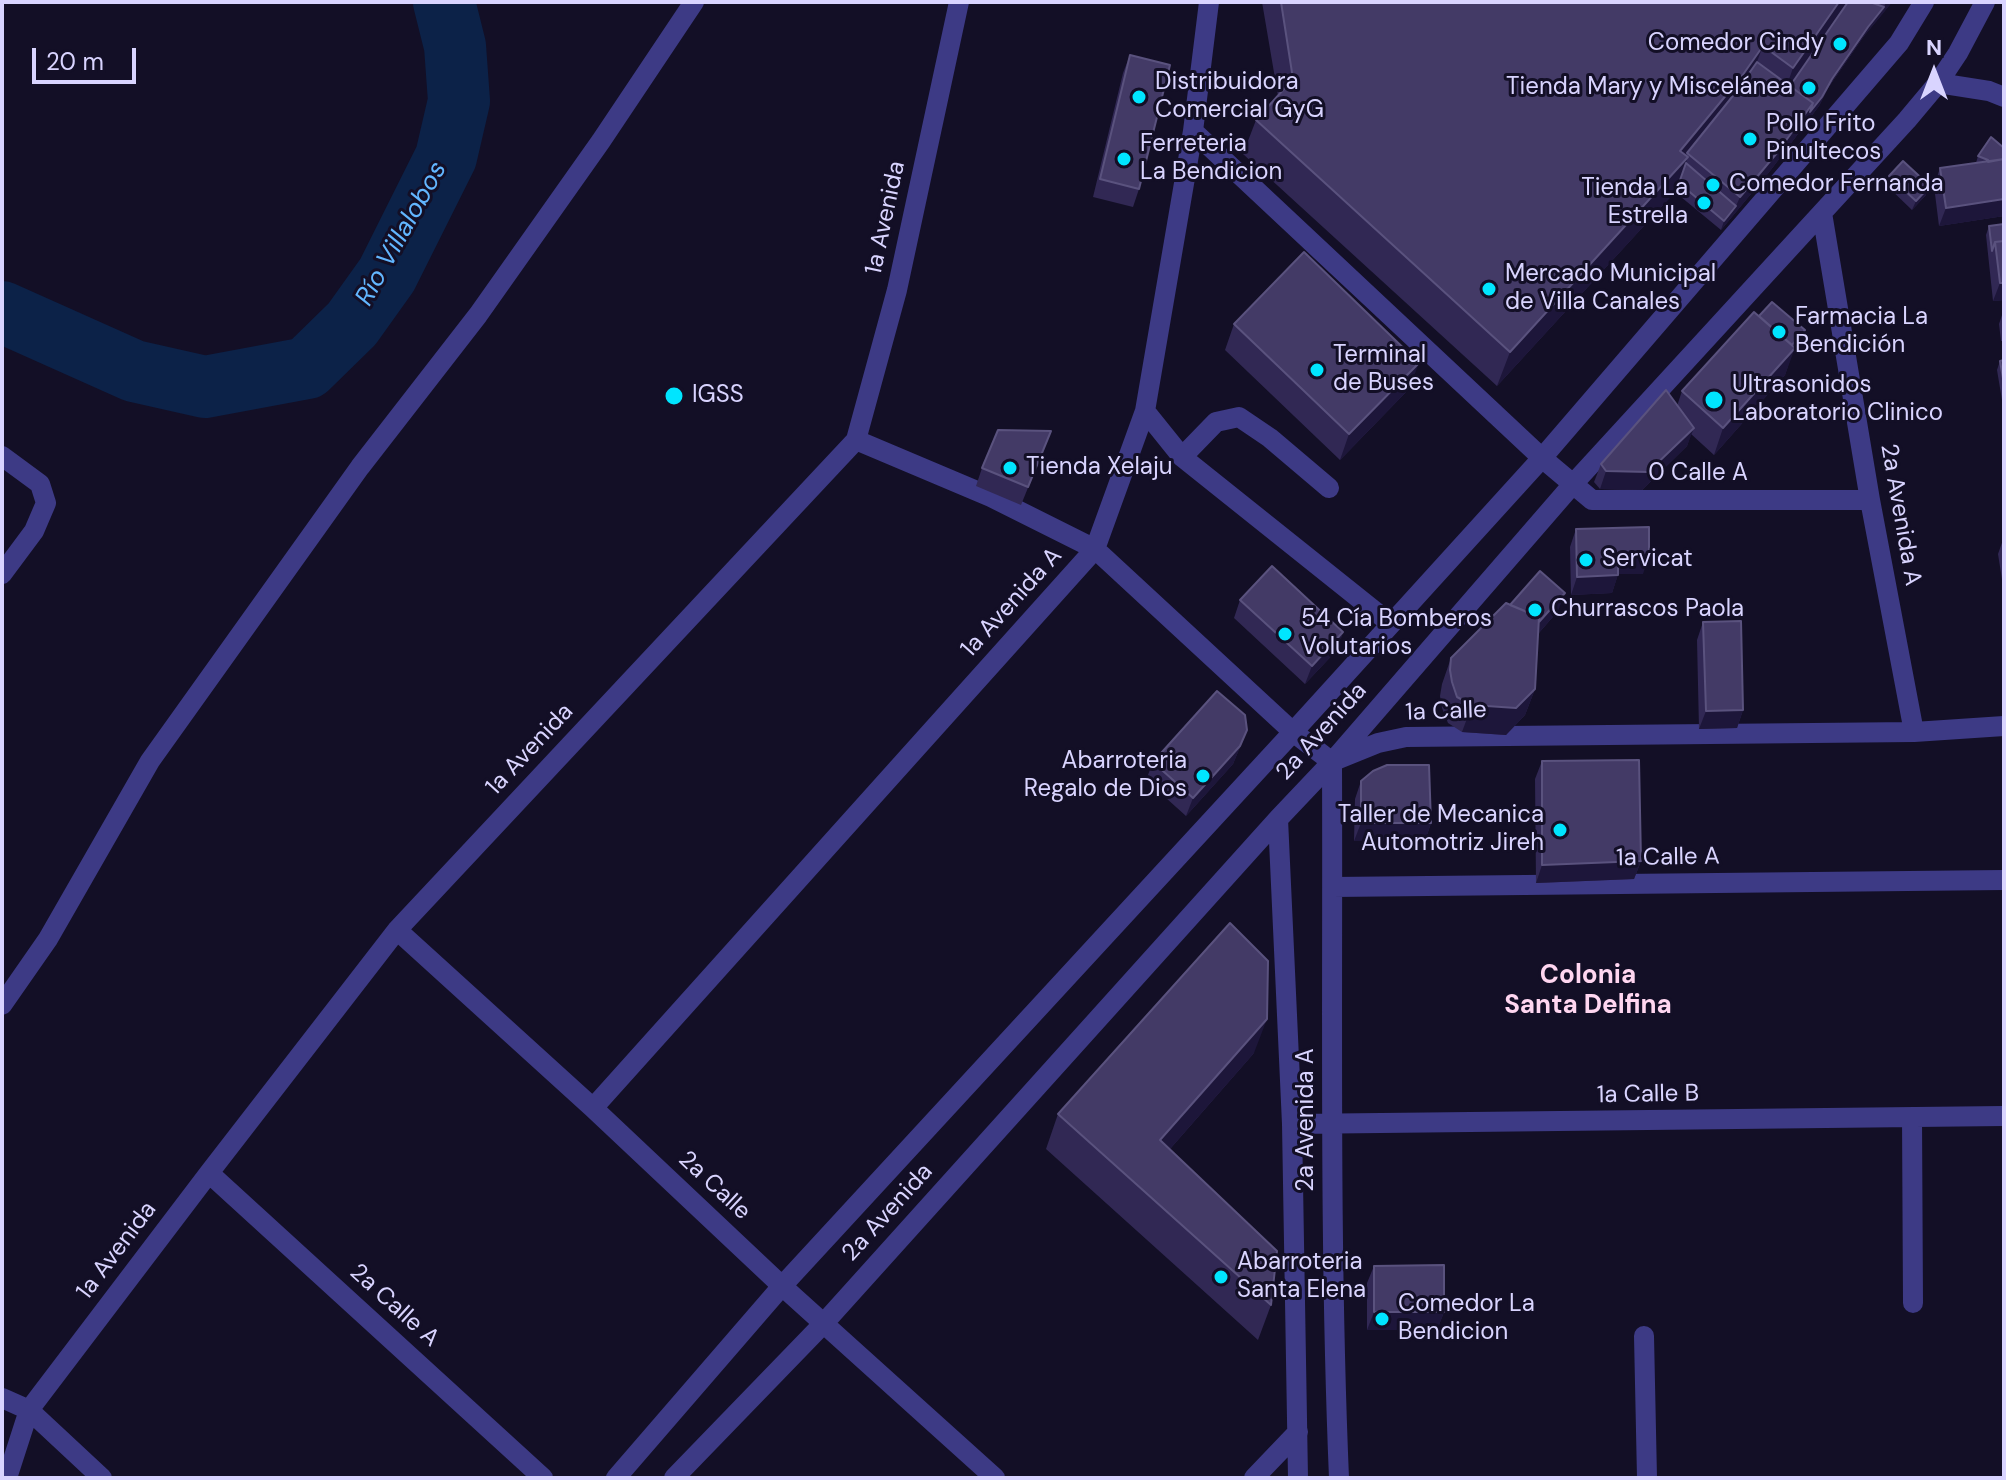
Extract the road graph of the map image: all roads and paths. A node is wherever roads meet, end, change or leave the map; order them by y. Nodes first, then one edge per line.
1 (694, 2) edge
2 (959, 2) edge
3 (1209, 2) edge
4 (1924, 2) edge
5 (1985, 2) edge
6 (1938, 83) junction
7 (2004, 97) edge
8 (1193, 131) junction
9 (1822, 213) junction
10 (1145, 411) junction
11 (856, 440) junction
12 (2, 456) edge
13 (1182, 457) junction
14 (1542, 458) junction
15 (1573, 484) junction
16 (1329, 488) dead end
17 (1870, 500) junction
18 (1095, 549) junction
19 (2, 574) edge
20 (1391, 624) junction
21 (2004, 726) edge
22 (1293, 732) junction
23 (1914, 732) junction
24 (1332, 762) junction
25 (1278, 819) junction
26 (2004, 880) edge
27 (1333, 887) junction
28 (397, 930) junction
29 (2, 1005) edge
30 (593, 1108) junction
31 (2004, 1116) edge
32 (1912, 1117) junction
33 (1292, 1124) junction
34 (1333, 1124) junction
35 (209, 1173) junction
36 (782, 1286) junction
37 (1913, 1303) dead end
38 (824, 1323) junction
39 (1644, 1336) dead end
40 (2, 1398) edge
41 (29, 1410) junction
42 (1298, 1432) junction
43 (7, 1478) edge
44 (102, 1478) edge
45 (543, 1478) edge
46 (616, 1478) edge
47 (674, 1478) edge
48 (995, 1478) edge
49 (1254, 1478) edge
50 (1298, 1478) edge
51 (1339, 1478) edge
52 (1647, 1478) edge

1 - 29 street
2 - 11 street, 1a Avenida
3 - 8 street, 1a Avenida A
4 - 14 street, 2a Avenida
5 - 6 street, 2a Avenida
6 - 7 street
6 - 9 street, 2a Avenida
8 - 10 street, 1a Avenida A
8 - 14 street, 0 Calle A
9 - 15 street, 2a Avenida
9 - 17 street, 2a Avenida A
10 - 13 street
10 - 18 street, 1a Avenida A
11 - 18 street
11 - 28 street, 1a Avenida
12 - 19 street
13 - 16 street
13 - 20 street
14 - 15 street, 0 Calle A
14 - 20 street, 2a Avenida
15 - 17 street, 0 Calle A
15 - 24 street, 2a Avenida
17 - 23 street, 2a Avenida A
18 - 22 street
18 - 30 street, 1a Avenida A
20 - 22 street, 2a Avenida
21 - 23 street, 1a Calle
22 - 24 street
22 - 36 street, 2a Avenida
23 - 24 street, 1a Calle
24 - 25 street, 2a Avenida
24 - 27 street, 2a Avenida A
25 - 33 street, 2a Avenida A
25 - 38 street, 2a Avenida
26 - 27 street, 1a Calle A
27 - 34 street, 2a Avenida A
28 - 30 street, 2a Calle
28 - 35 street, 1a Avenida
30 - 36 street, 2a Calle
31 - 32 street, 1a Calle B
32 - 34 street, 1a Calle B
32 - 37 street
33 - 34 street, 1a Calle B
33 - 42 street, 2a Avenida A
34 - 51 street, 2a Avenida A
35 - 41 street, 1a Avenida
35 - 45 street, 2a Calle A
36 - 38 street, 2a Calle
36 - 46 street, 2a Avenida
38 - 47 street, 2a Avenida
38 - 48 street, 2a Calle
39 - 52 street
40 - 41 street
41 - 43 street, 1a Avenida
41 - 44 street
42 - 49 street
42 - 50 street, 2a Avenida A

